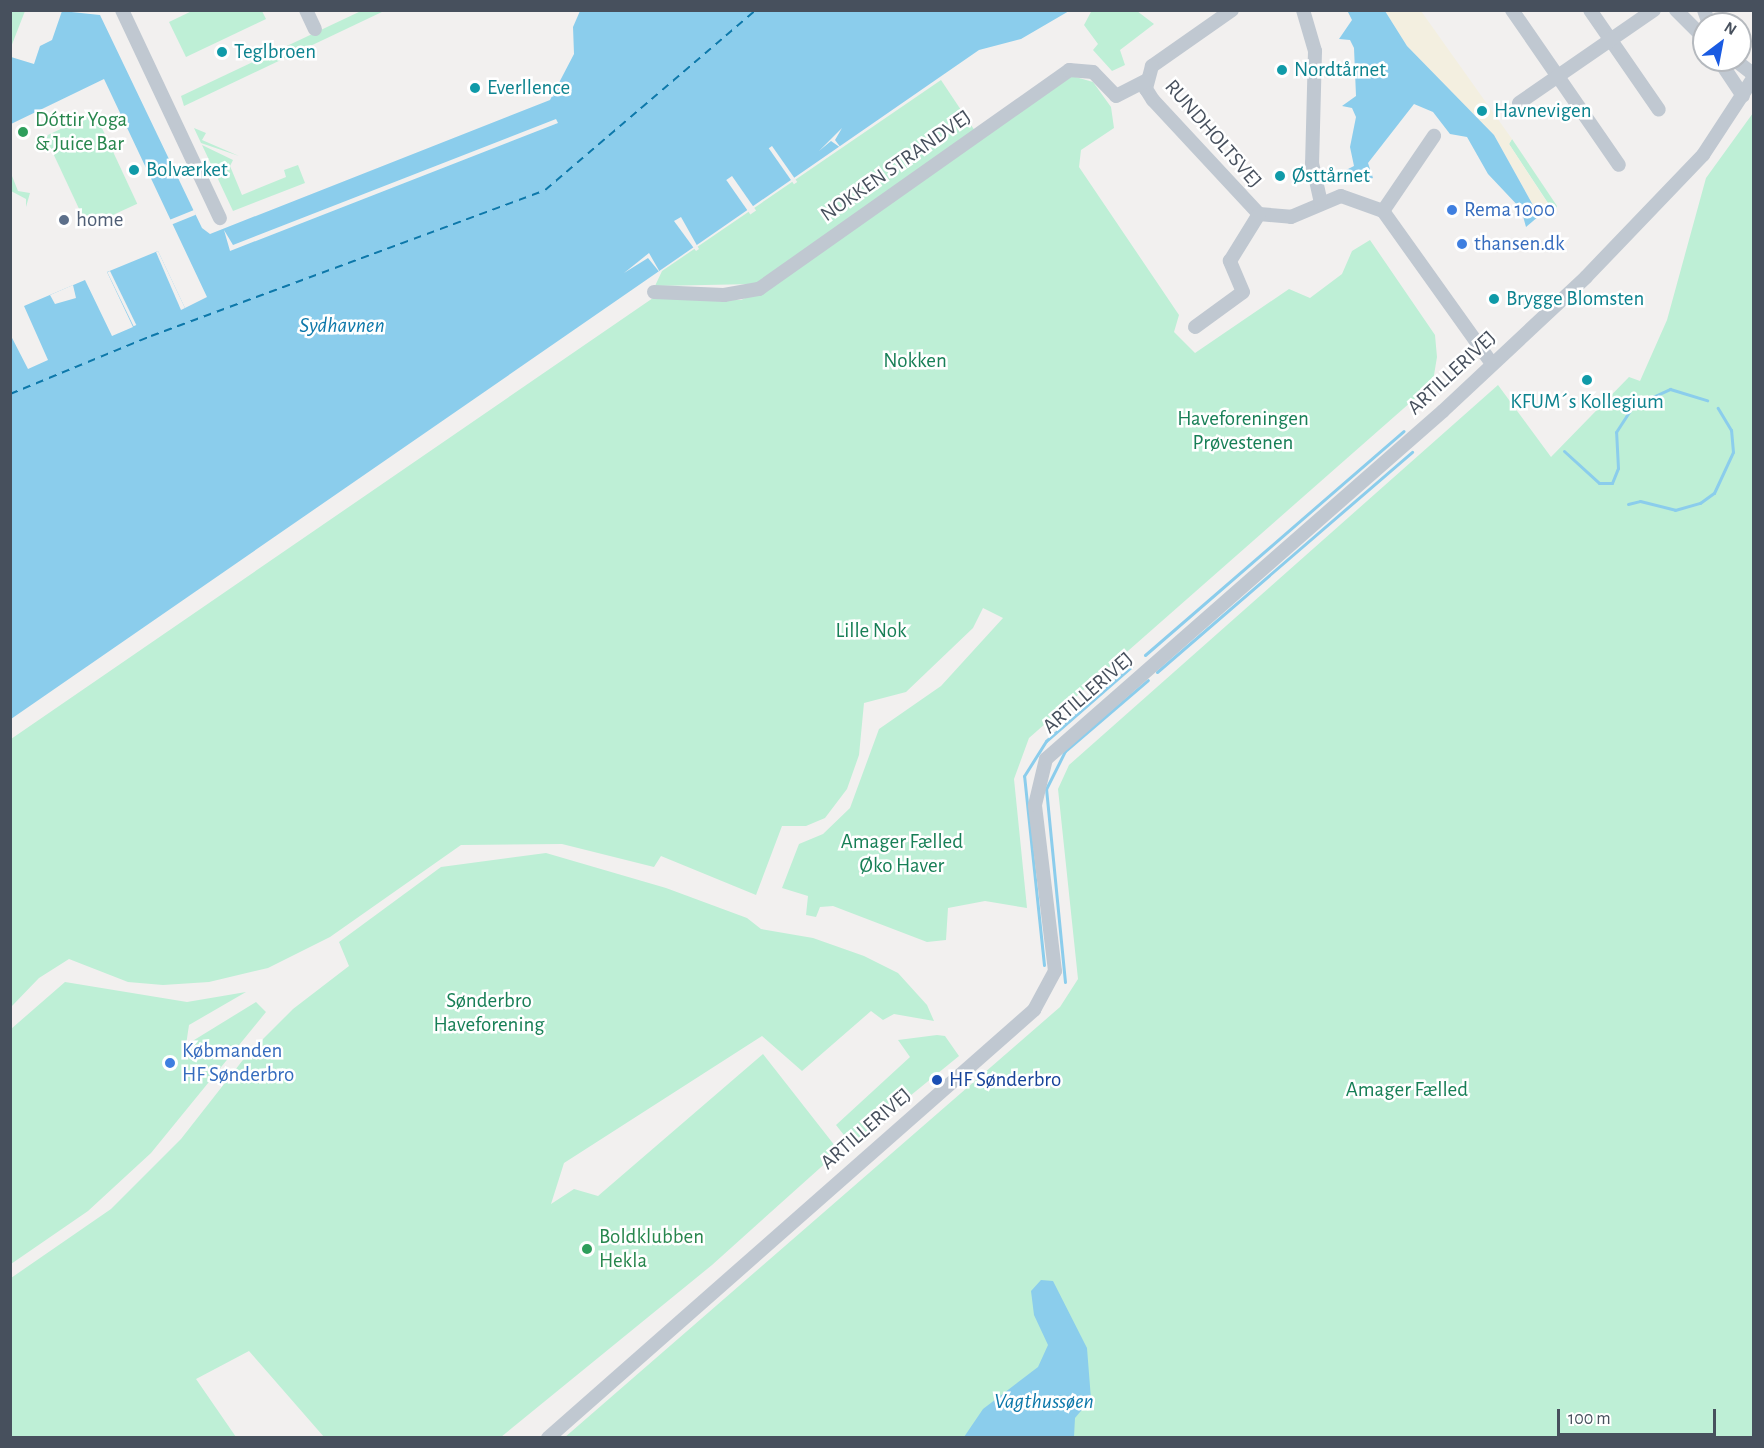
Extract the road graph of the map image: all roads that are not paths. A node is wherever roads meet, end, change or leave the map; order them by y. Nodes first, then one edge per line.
1 (122, 10) edge
2 (306, 10) edge
3 (1232, 10) edge
4 (1303, 10) edge
5 (1512, 10) edge
6 (1590, 10) edge
7 (1654, 10) edge
8 (1676, 10) edge
9 (1692, 26) edge
10 (315, 30) dead end
11 (1611, 40) junction
12 (1727, 72) edge
13 (1754, 76) edge
14 (1558, 77) junction
15 (1146, 81) junction
16 (1743, 96) junction
17 (1519, 104) dead end
18 (1659, 110) dead end
19 (1434, 136) dead end
20 (1618, 165) dead end
21 (1321, 203) junction
22 (1383, 211) junction
23 (1259, 214) junction
24 (220, 218) dead end
25 (654, 292) dead end
26 (1196, 327) dead end
27 (1492, 364) junction
28 (548, 1437) edge

1 - 24 street
2 - 10 street
3 - 15 street, RUNDHOLTSVEJ
4 - 21 street
5 - 14 street
6 - 11 street
7 - 11 street
8 - 9 street
11 - 14 street
11 - 18 street
12 - 16 street
13 - 16 street, ARTILLERIVEJ
14 - 17 street
14 - 20 street
15 - 23 street, RUNDHOLTSVEJ
15 - 25 street, NOKKEN STRANDVEJ
16 - 27 street, ARTILLERIVEJ
19 - 22 street
21 - 22 street, RUNDHOLTSVEJ
21 - 23 street, RUNDHOLTSVEJ
22 - 27 street
23 - 26 street, RUNDHOLTSVEJ
27 - 28 street, ARTILLERIVEJ

